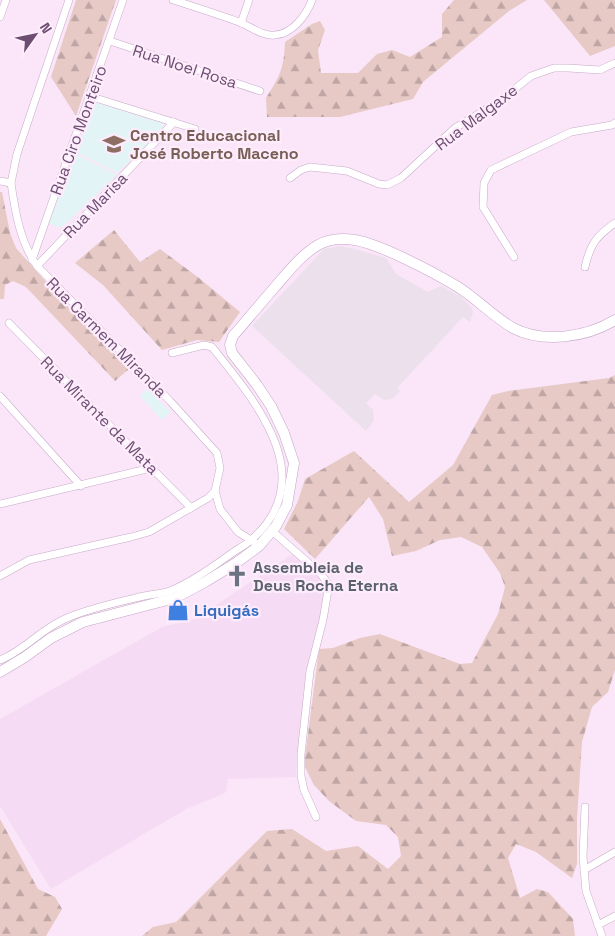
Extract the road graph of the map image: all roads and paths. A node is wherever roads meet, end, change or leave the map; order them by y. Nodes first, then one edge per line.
1 (6, 0) edge
2 (69, 0) edge
3 (124, 0) edge
4 (173, 0) edge
5 (249, 0) edge
6 (312, 0) edge
7 (184, 2) edge
8 (0, 17) edge
9 (241, 23) junction
10 (110, 41) junction
11 (615, 63) edge
12 (260, 91) dead end
13 (90, 96) junction
14 (174, 122) junction
15 (615, 123) edge
16 (195, 129) dead end
17 (290, 178) dead end
18 (0, 181) edge
19 (11, 183) junction
20 (615, 223) edge
21 (514, 257) dead end
22 (35, 263) junction
23 (585, 267) dead end
24 (615, 320) edge
25 (8, 323) dead end
26 (172, 353) dead end
27 (0, 396) edge
28 (284, 432) junction
29 (273, 437) junction
30 (152, 468) junction
31 (81, 486) junction
32 (215, 491) junction
33 (0, 504) edge
34 (191, 508) junction
35 (272, 531) junction
36 (255, 543) junction
37 (0, 576) edge
38 (0, 660) edge
39 (0, 673) edge
40 (585, 807) dead end
41 (316, 817) dead end
42 (615, 852) edge
43 (584, 870) junction
44 (615, 916) edge
45 (598, 925) junction
46 (602, 936) edge

1 - 8 street
2 - 19 street
3 - 10 street, Rua Ciro Monteiro
4 - 7 street
5 - 9 street
6 - 9 street
7 - 9 street
10 - 12 street, Rua Noel Rosa
10 - 13 street, Rua Ciro Monteiro
11 - 17 street, Rua Malgaxe
13 - 14 street
13 - 22 street, Rua Ciro Monteiro
14 - 16 street
14 - 22 street, Rua Marisa
15 - 21 street
18 - 19 street
19 - 22 street, Rua Carmem Miranda
20 - 23 street
22 - 32 street, Rua Carmem Miranda
24 - 28 street
25 - 30 street, Rua Mirante da Mata
26 - 29 street
27 - 31 street
28 - 29 street
28 - 35 street
29 - 36 street
30 - 31 street
30 - 34 street, Rua Mirante da Mata
31 - 33 street
32 - 34 street
32 - 36 street
34 - 37 street
35 - 36 street
35 - 41 street
36 - 38 street
36 - 39 street
40 - 43 street
42 - 43 street
43 - 45 street
44 - 45 street
45 - 46 street

